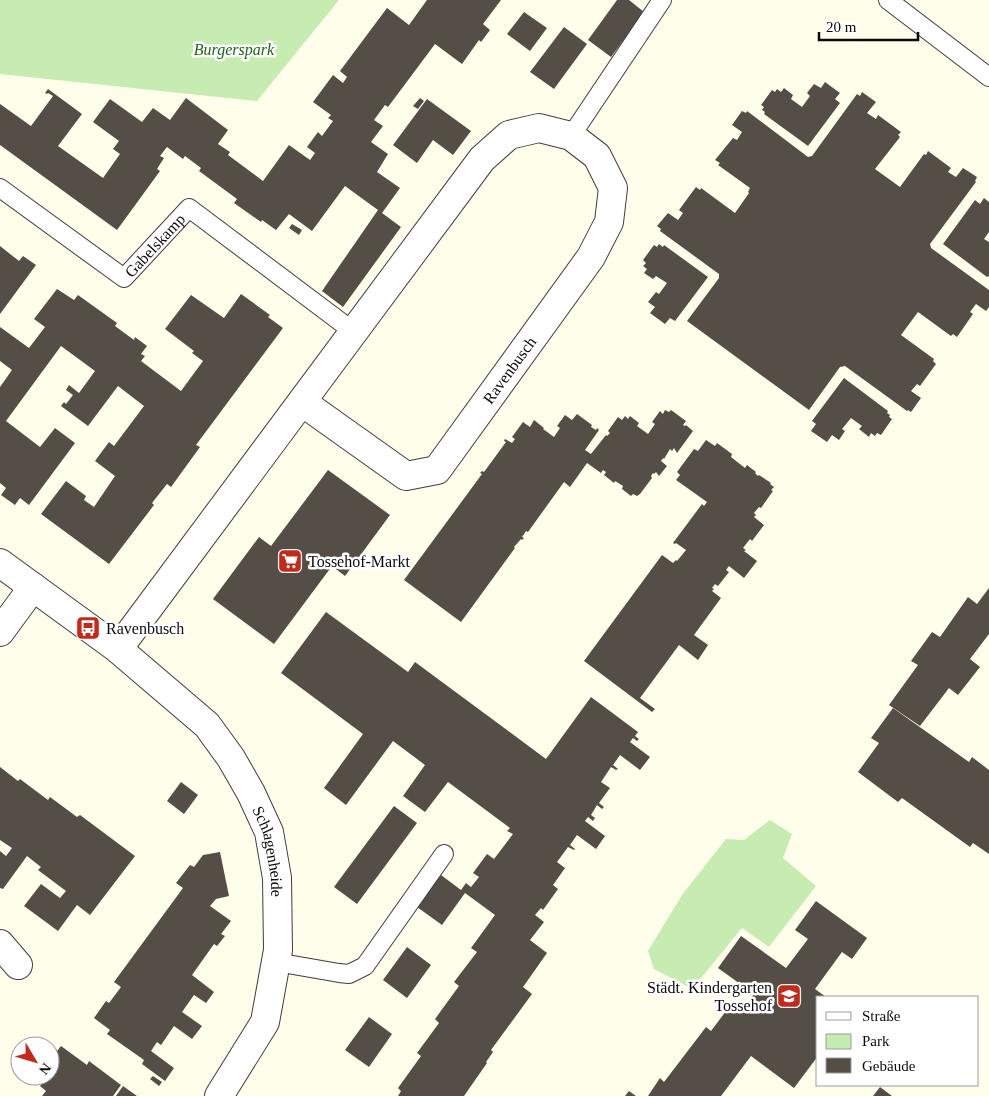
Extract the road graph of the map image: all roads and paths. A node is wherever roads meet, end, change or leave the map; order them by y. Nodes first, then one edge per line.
1 (662, 0) edge
2 (888, 0) edge
3 (989, 77) edge
4 (571, 136) junction
5 (0, 188) edge
6 (354, 332) junction
7 (302, 402) junction
8 (0, 563) edge
9 (33, 587) junction
10 (0, 632) edge
11 (118, 650) junction
12 (444, 854) dead end
13 (0, 944) edge
14 (276, 962) junction
15 (18, 966) dead end
16 (219, 1096) edge

1 - 4 lane
2 - 3 lane
4 - 6 street, Ravenbusch
4 - 7 street, Ravenbusch
5 - 6 lane, Gabelskamp
6 - 7 street, Ravenbusch
7 - 11 street, Ravenbusch
8 - 9 street
9 - 10 street
9 - 11 street
11 - 14 street, Schlagenheide
12 - 14 lane
13 - 15 street
14 - 16 street, Schlagenheide

